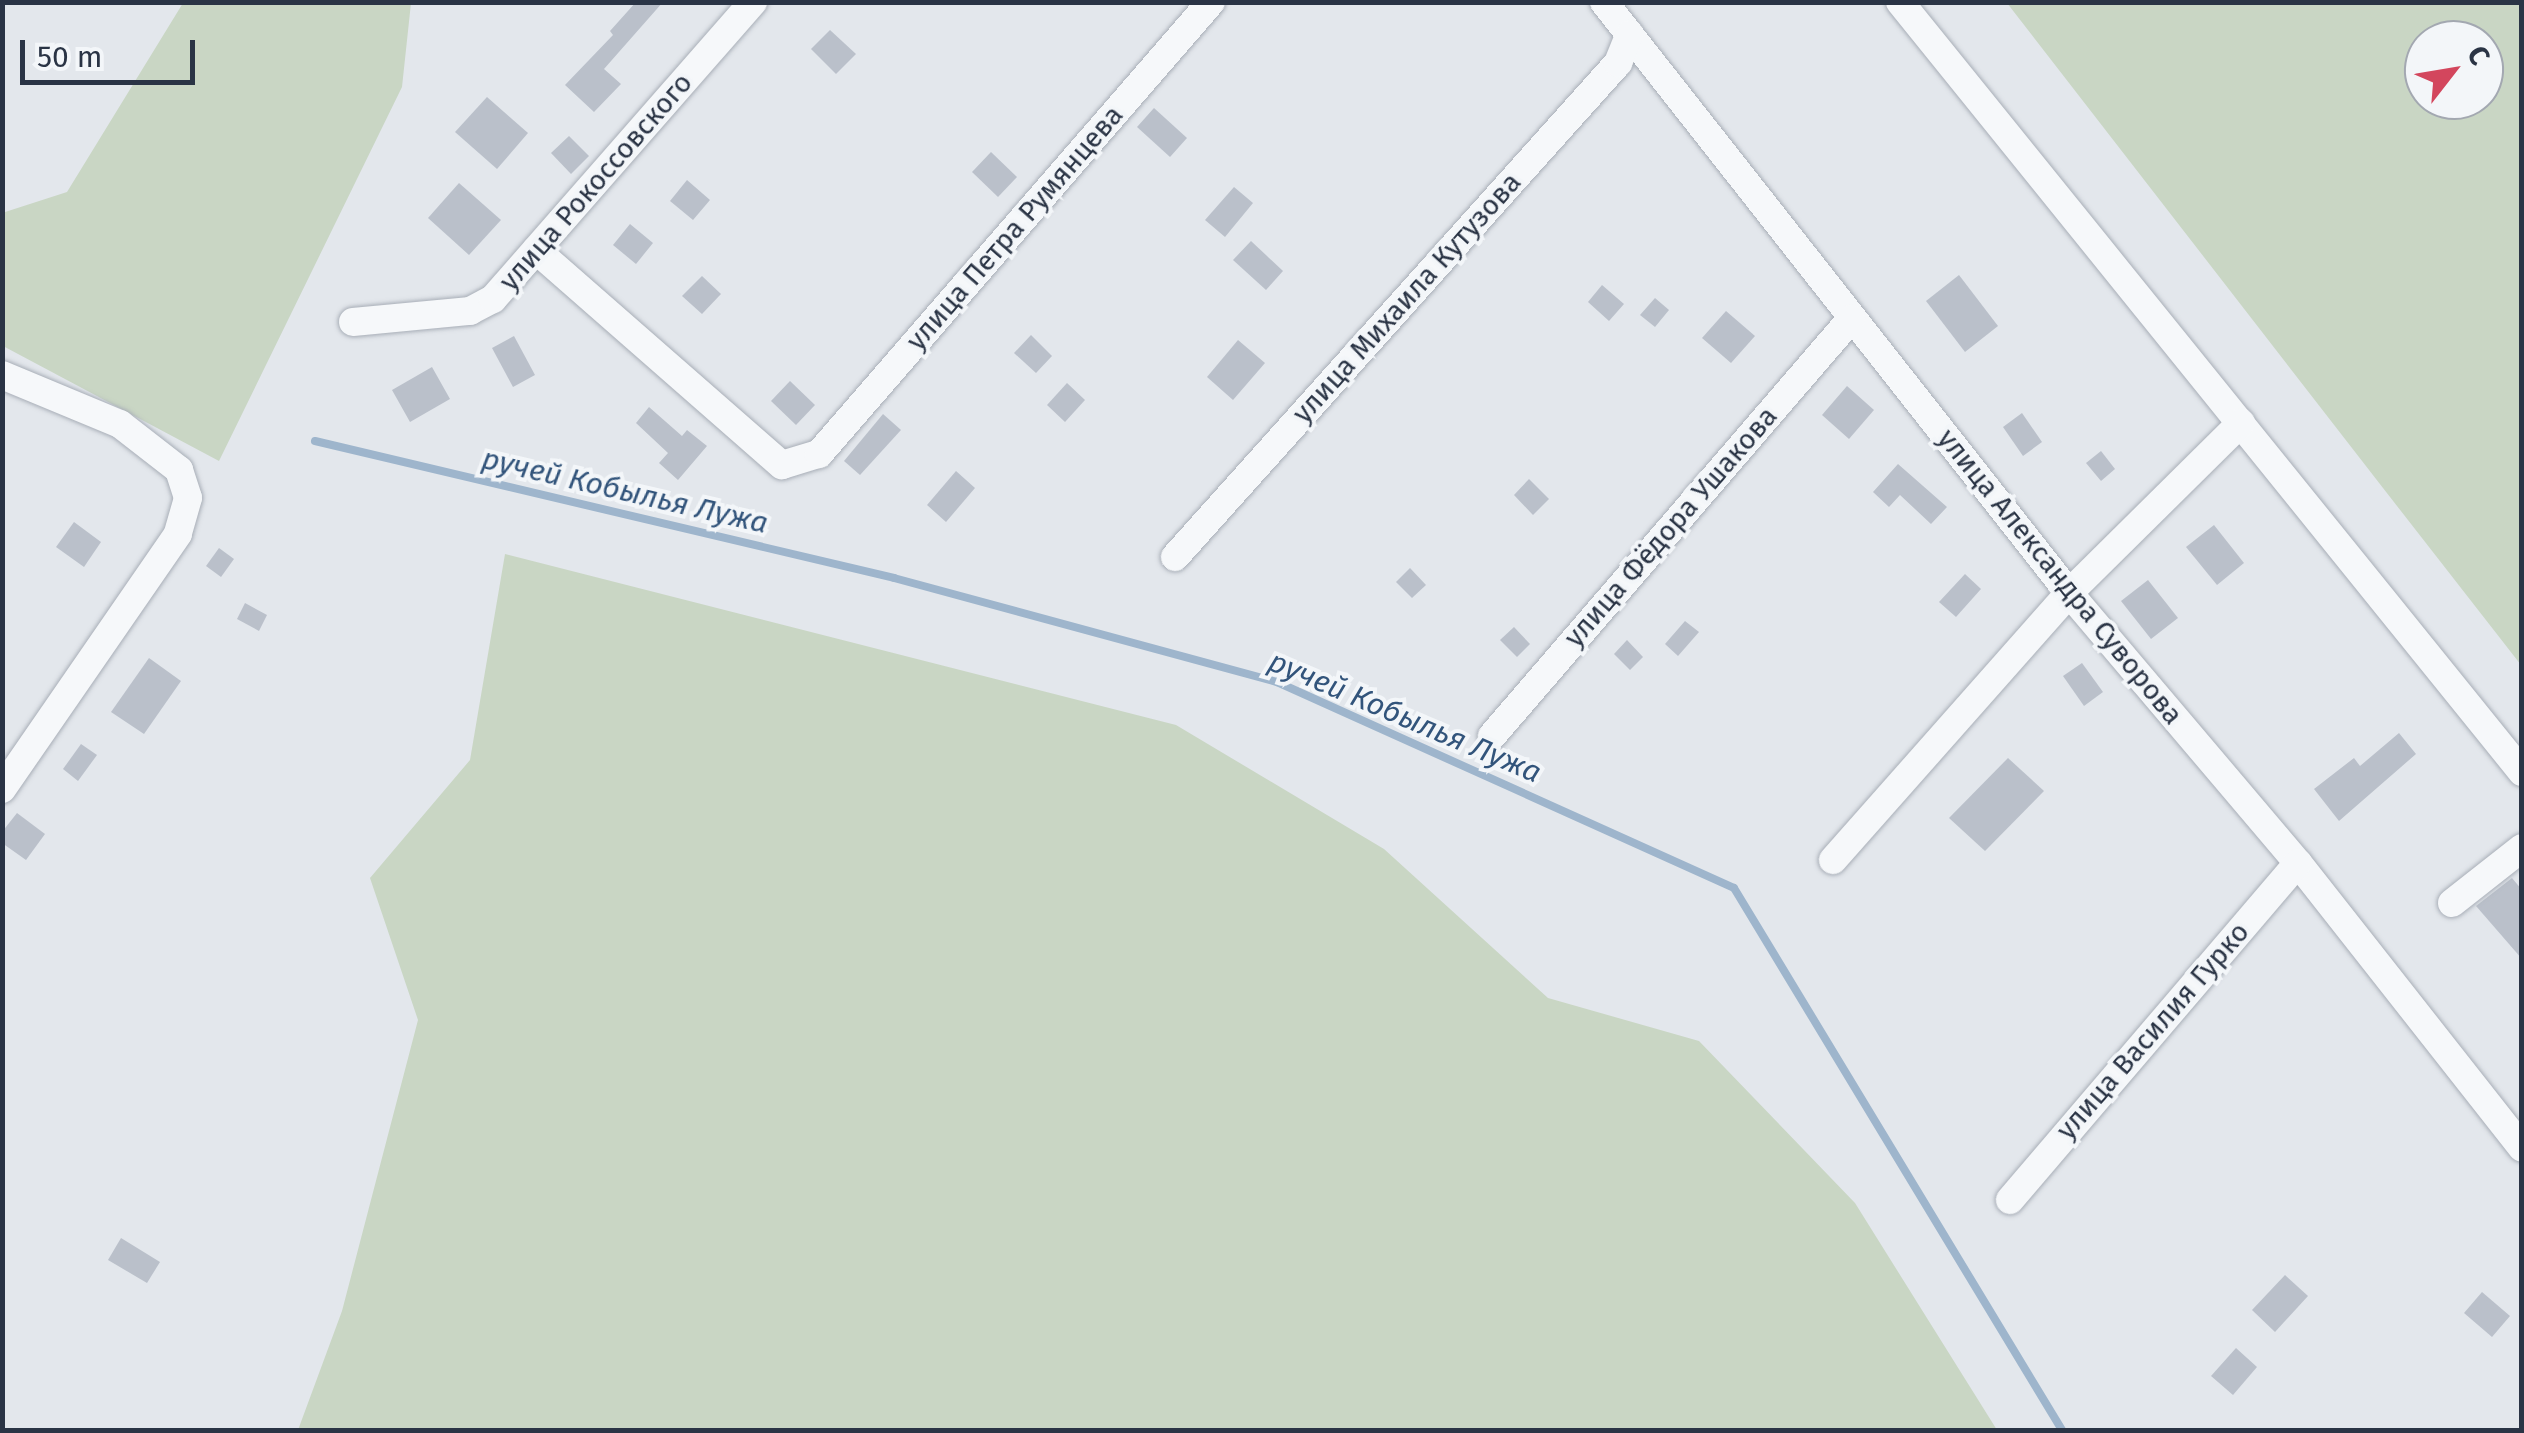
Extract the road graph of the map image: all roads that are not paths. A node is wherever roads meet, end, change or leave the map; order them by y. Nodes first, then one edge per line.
1 (754, 2) edge
2 (1211, 2) edge
3 (1604, 2) edge
4 (1900, 2) edge
5 (1630, 34) junction
6 (536, 250) junction
7 (1851, 319) junction
8 (353, 322) dead end
9 (2, 376) edge
10 (2242, 423) junction
11 (1175, 557) dead end
12 (2069, 592) junction
13 (1492, 736) dead end
14 (2522, 772) edge
15 (2, 789) edge
16 (2522, 848) edge
17 (1833, 860) dead end
18 (2298, 863) junction
19 (2452, 903) dead end
20 (2522, 1148) edge
21 (2010, 1200) dead end

1 - 6 street, улица Рокоссовского
2 - 6 street, улица Петра Румянцева
3 - 5 street, улица Александра Суворова
4 - 10 street
5 - 7 street, улица Александра Суворова
5 - 11 street, улица Михаила Кутузова
6 - 8 street, улица Рокоссовского
7 - 12 street, улица Александра Суворова
7 - 13 street, улица Фёдора Ушакова
9 - 15 street
10 - 12 street
10 - 14 street
12 - 17 street
12 - 18 street, улица Александра Суворова
16 - 19 street
18 - 20 street, улица Александра Суворова
18 - 21 street, улица Василия Гурко

